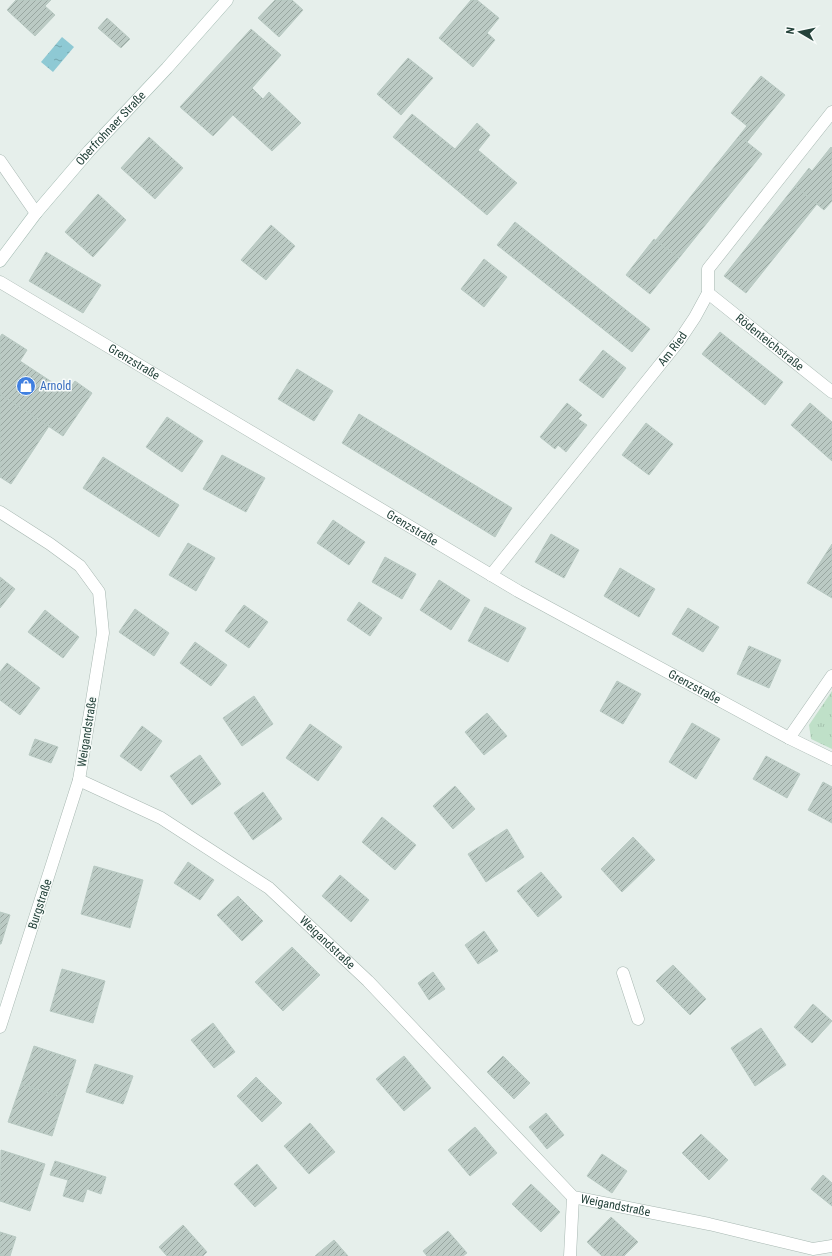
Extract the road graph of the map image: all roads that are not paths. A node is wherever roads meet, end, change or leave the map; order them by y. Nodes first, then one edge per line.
1 (227, 0) edge
2 (832, 112) edge
3 (0, 161) edge
4 (36, 213) junction
5 (0, 261) edge
6 (0, 282) edge
7 (708, 293) junction
8 (832, 392) edge
9 (0, 512) edge
10 (491, 575) junction
11 (832, 676) edge
12 (789, 738) junction
13 (832, 759) edge
14 (79, 780) junction
15 (623, 973) dead end
16 (638, 1019) dead end
17 (0, 1027) edge
18 (573, 1197) junction
19 (832, 1246) edge
20 (814, 1252) edge
21 (570, 1256) edge

1 - 4 street, Oberfrohnaer Straße
2 - 7 street, Am Ried
3 - 4 street
4 - 5 street, Oberfrohnaer Straße
6 - 10 street, Grenzstraße
7 - 8 street, Rödenteichstraße
7 - 10 street, Am Ried
9 - 14 street, Weigandstraße
10 - 12 street, Grenzstraße
11 - 12 street
12 - 13 street, Grenzstraße
14 - 17 street, Burgstraße
14 - 18 street, Weigandstraße
15 - 16 street
18 - 20 street, Weigandstraße
18 - 21 street
19 - 20 street, Weigandstraße

